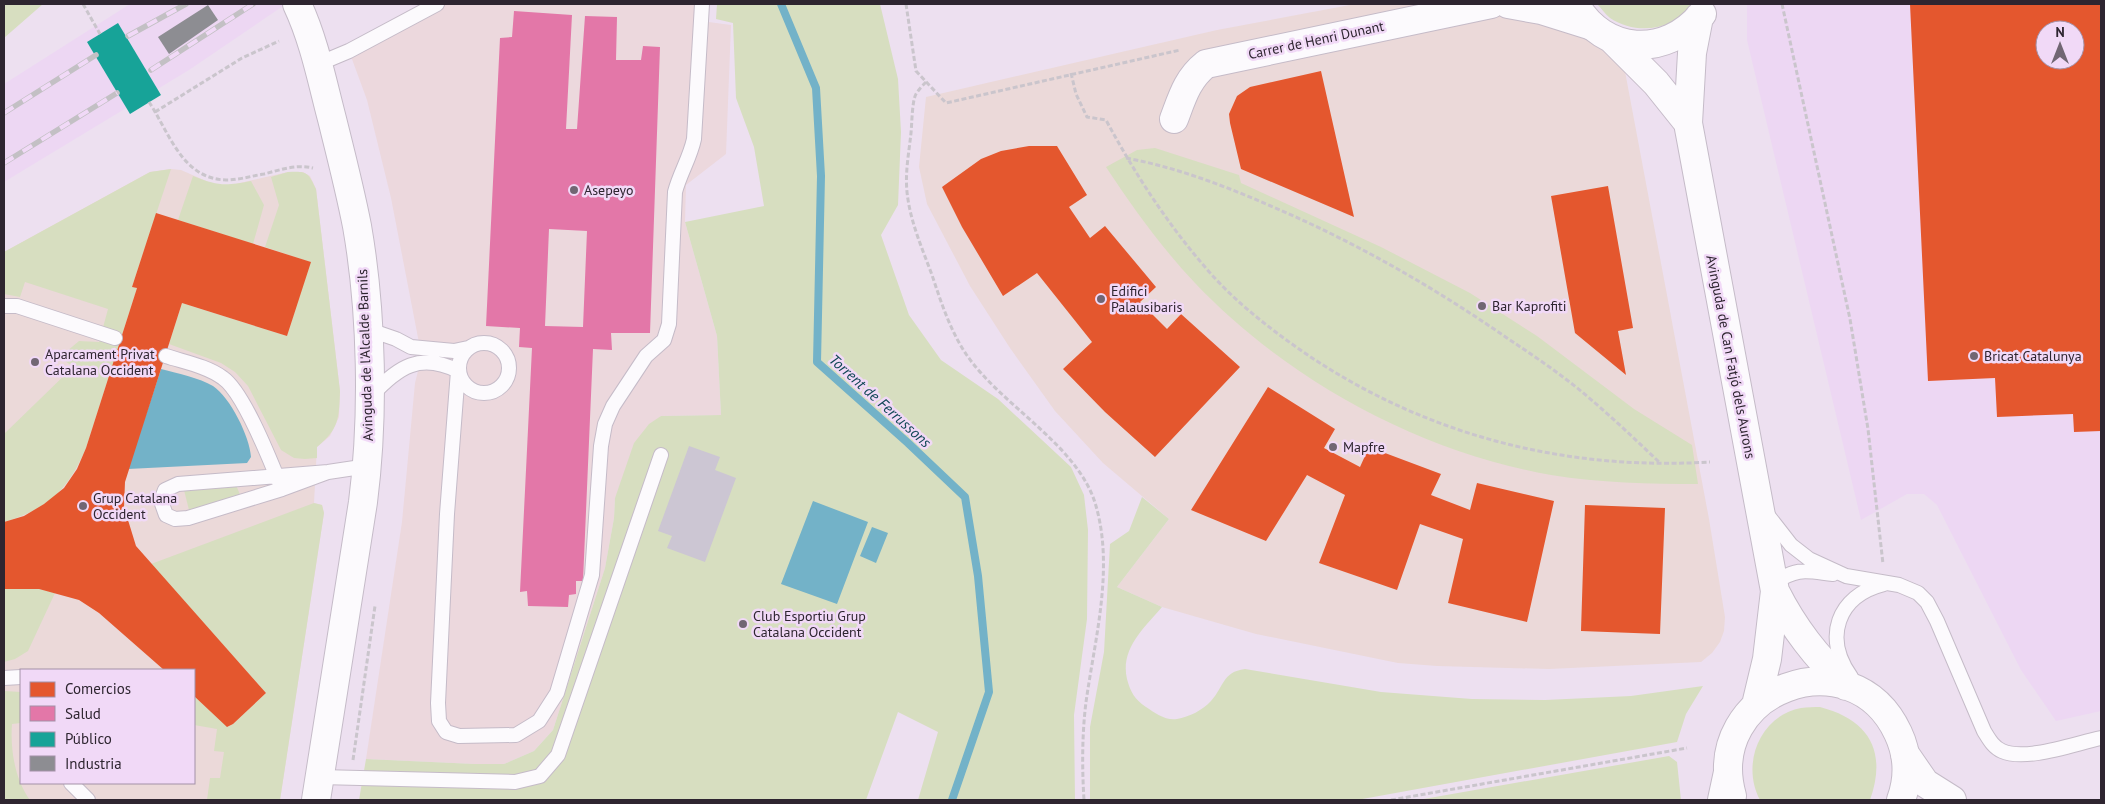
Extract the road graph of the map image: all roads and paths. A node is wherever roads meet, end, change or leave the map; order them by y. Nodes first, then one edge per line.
1 (83, 4) edge
2 (437, 4) edge
3 (702, 4) edge
4 (906, 4) edge
5 (1491, 4) edge
6 (1508, 4) edge
7 (1575, 4) edge
8 (1782, 4) edge
9 (1704, 11) edge
10 (301, 12) edge
11 (1602, 32) junction
12 (100, 34) dead end
13 (279, 42) dead end
14 (318, 64) junction
15 (1206, 64) junction
16 (1071, 73) junction
17 (926, 82) junction
18 (149, 102) dead end
19 (156, 112) junction
20 (1174, 119) dead end
21 (1688, 122) junction
22 (1126, 158) junction
23 (313, 168) dead end
24 (4, 306) edge
25 (367, 329) junction
26 (115, 338) dead end
27 (468, 348) junction
28 (166, 356) dead end
29 (458, 371) junction
30 (370, 398) junction
31 (661, 455) dead end
32 (1710, 462) dead end
33 (1659, 463) junction
34 (368, 466) junction
35 (328, 472) junction
36 (276, 475) junction
37 (282, 489) junction
38 (1759, 505) junction
39 (1846, 576) junction
40 (1887, 583) junction
41 (1774, 587) junction
42 (20, 677) edge
43 (4, 678) edge
44 (1846, 686) junction
45 (1874, 701) junction
46 (1756, 705) junction
47 (2101, 738) edge
48 (1687, 748) dead end
49 (1905, 754) junction
50 (1728, 772) junction
51 (72, 784) edge
52 (318, 789) edge
53 (88, 800) edge
54 (1084, 800) edge
55 (1391, 800) edge
56 (1722, 800) edge
57 (1733, 800) edge
58 (1901, 800) edge
59 (1952, 800) edge

1 - 12 path
2 - 14 lane
3 - 29 lane
4 - 17 path
5 - 15 main road, Carrer de Henri Dunant
6 - 11 main road
7 - 11 main road, Avinguda de Can Fatjó dels Aurons
8 - 40 path
9 - 11 main road
9 - 21 main road, Avinguda de Can Fatjó dels Aurons
10 - 14 main road, Avinguda de l'Alcalde Barnils
11 - 21 main road, Avinguda de Can Fatjó dels Aurons
13 - 19 path
14 - 25 main road, Avinguda de l'Alcalde Barnils
15 - 16 path
15 - 20 main road
16 - 17 path
16 - 22 path
17 - 54 path
18 - 19 path
19 - 23 path
21 - 38 main road, Avinguda de Can Fatjó dels Aurons
22 - 33 path
22 - 33 path
24 - 26 lane
25 - 27 lane
25 - 30 main road, Avinguda de l'Alcalde Barnils
27 - 29 lane
27 - 29 lane
28 - 36 lane
29 - 30 lane
30 - 34 main road, Avinguda de l'Alcalde Barnils
31 - 52 lane
32 - 33 path
34 - 35 lane
34 - 52 main road, Avinguda de l'Alcalde Barnils
35 - 36 lane
35 - 37 lane
36 - 37 lane
36 - 37 lane
38 - 39 lane
38 - 41 main road, Avinguda de Can Fatjó dels Aurons
39 - 40 lane
39 - 41 lane
40 - 45 lane
40 - 47 lane
41 - 44 main road, Avinguda de Can Fatjó dels Aurons
41 - 46 main road, Avinguda de Can Fatjó dels Aurons
42 - 43 lane
44 - 45 main road
44 - 46 main road
45 - 49 main road
46 - 50 main road
48 - 55 path
49 - 58 main road
49 - 59 main road
50 - 56 main road
50 - 57 main road
51 - 53 lane

